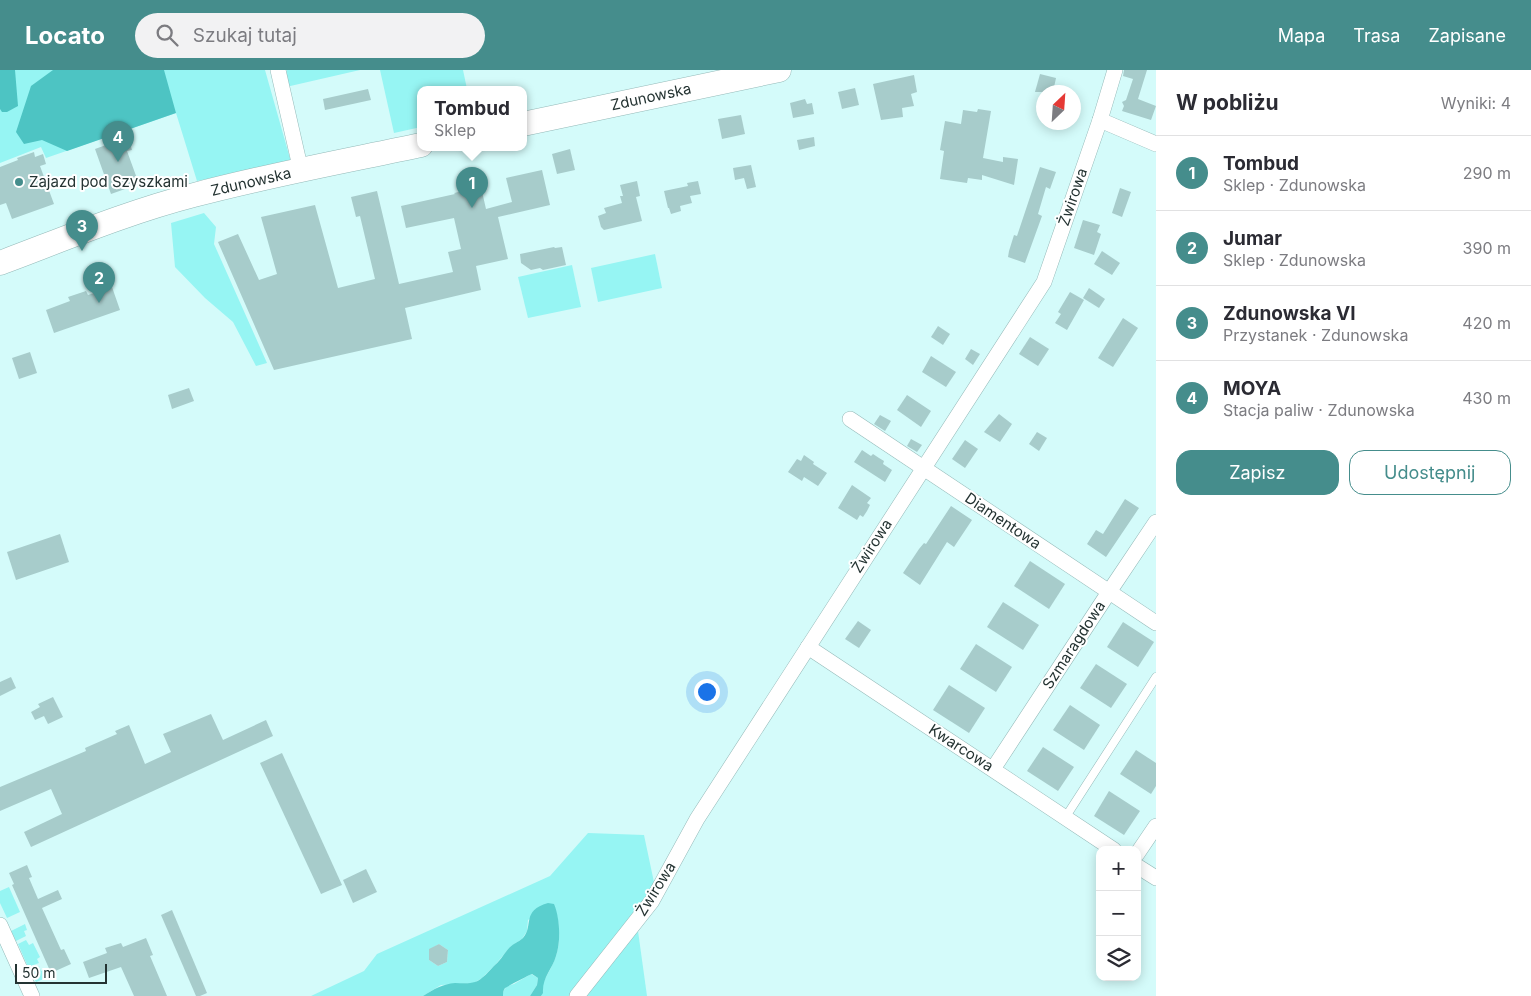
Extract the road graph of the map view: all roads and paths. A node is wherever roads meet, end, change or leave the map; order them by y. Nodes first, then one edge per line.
1 (278, 70) edge
2 (779, 70) edge
3 (1115, 70) edge
4 (1100, 120) junction
5 (527, 123) edge
6 (1156, 144) edge
7 (417, 146) edge
8 (301, 171) junction
9 (0, 263) edge
10 (850, 419) dead end
11 (923, 467) junction
12 (1156, 522) edge
13 (1109, 592) junction
14 (1156, 623) edge
15 (808, 647) junction
16 (1156, 678) edge
17 (993, 769) junction
18 (1065, 818) junction
19 (1156, 826) edge
20 (1108, 846) edge
21 (1141, 848) edge
22 (1141, 869) edge
23 (1156, 878) edge
24 (0, 925) edge
25 (32, 996) edge
26 (577, 996) edge

1 - 8 street
2 - 5 main road, Zdunowska
3 - 4 street, Żwirowa
4 - 6 street
4 - 11 street, Żwirowa
7 - 8 main road, Zdunowska
8 - 9 main road, Zdunowska
10 - 11 street, Diamentowa
11 - 13 street, Diamentowa
11 - 15 street, Żwirowa
12 - 13 street, Szmaragdowa
13 - 14 street, Diamentowa
13 - 17 street, Szmaragdowa
15 - 17 street, Kwarcowa
15 - 26 street, Żwirowa
16 - 18 lane
17 - 18 street, Kwarcowa
18 - 20 street, Kwarcowa
19 - 21 street
22 - 23 street
24 - 25 street

